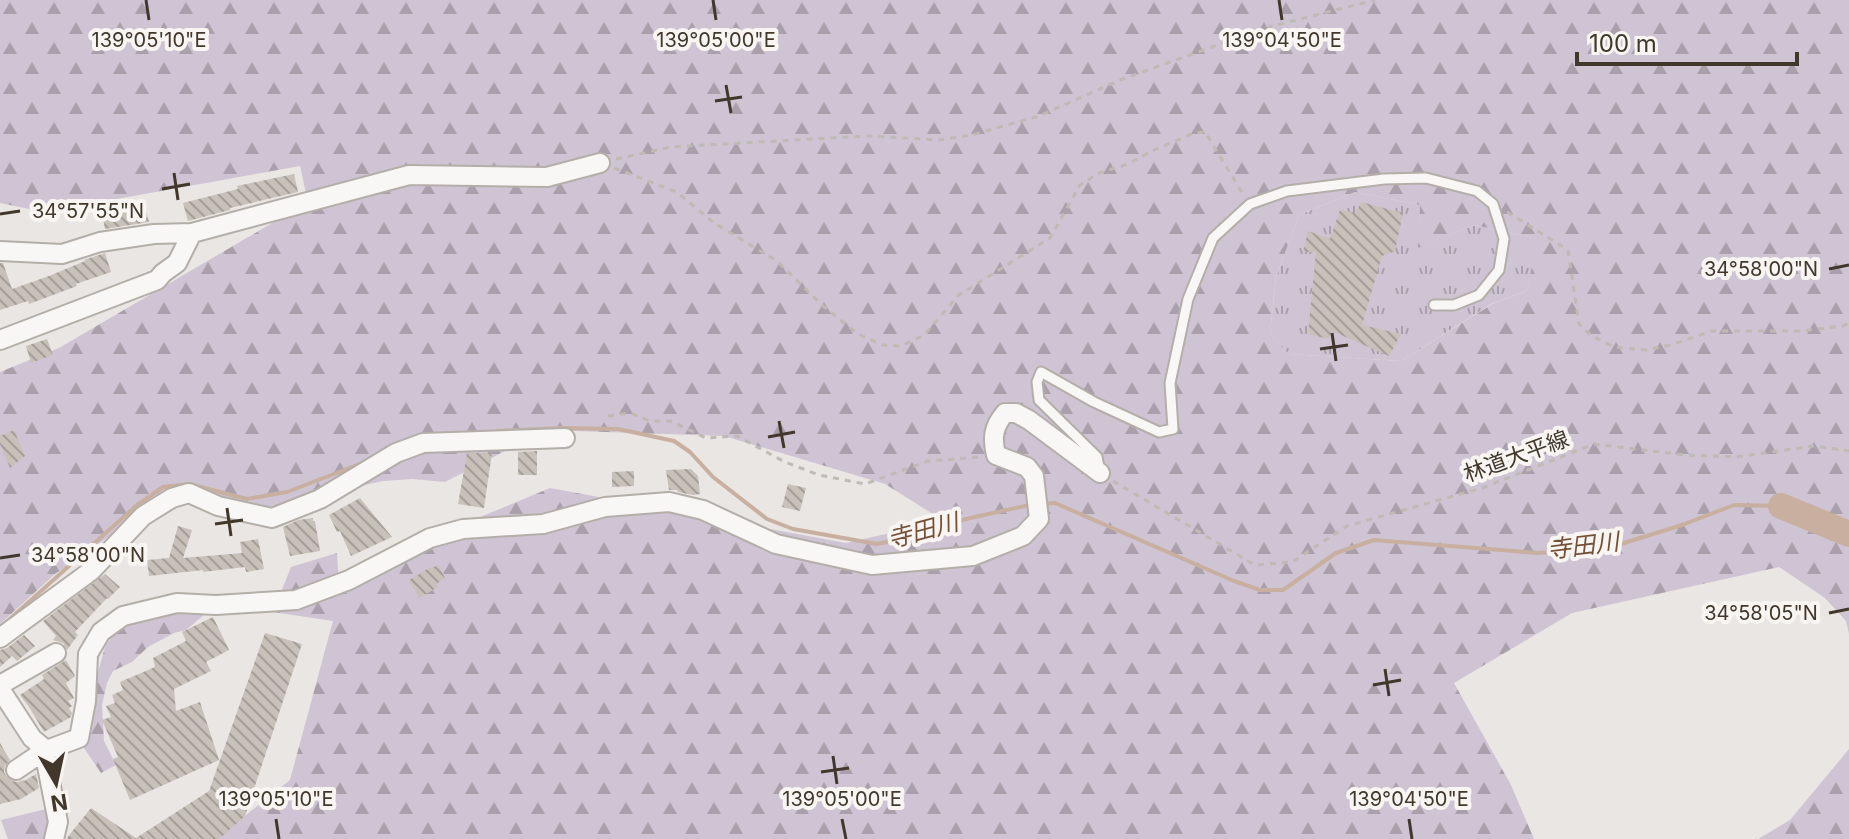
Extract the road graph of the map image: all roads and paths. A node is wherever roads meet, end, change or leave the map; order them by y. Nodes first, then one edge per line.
1 (1375, 0) edge
2 (600, 163) junction
3 (1250, 204) junction
4 (1493, 204) junction
5 (192, 233) junction
6 (0, 251) edge
7 (1434, 305) dead end
8 (1849, 323) edge
9 (0, 340) edge
10 (608, 416) dead end
11 (565, 438) dead end
12 (1849, 451) edge
13 (996, 455) junction
14 (1100, 473) junction
15 (0, 638) edge
16 (56, 653) dead end
17 (0, 687) edge
18 (44, 751) junction
19 (16, 770) dead end
20 (54, 839) edge

1 - 2 path
2 - 3 path
2 - 5 street
3 - 4 lane
3 - 14 lane
4 - 7 lane
4 - 8 path
5 - 6 street
5 - 9 street
10 - 13 path
11 - 15 street
12 - 14 path, 林道大平線
13 - 14 street
13 - 18 street
16 - 17 street
17 - 18 street
18 - 19 street
18 - 20 street

